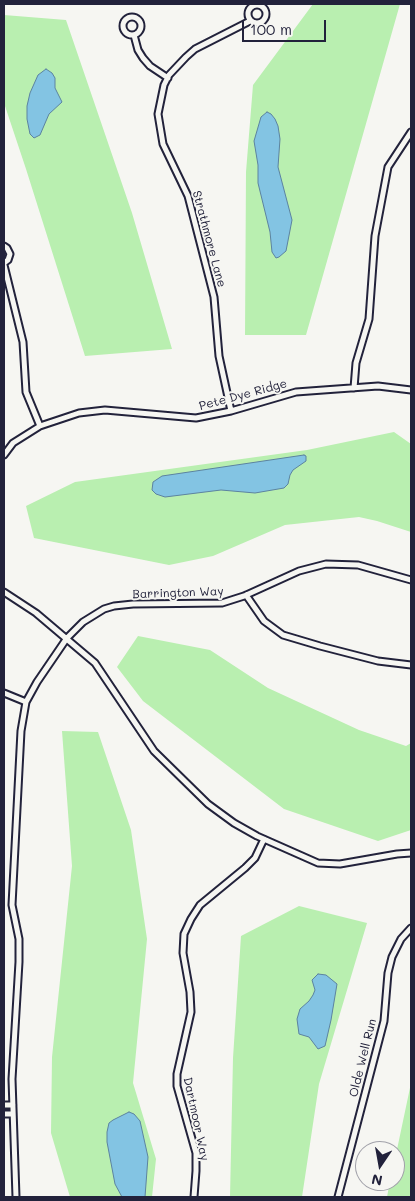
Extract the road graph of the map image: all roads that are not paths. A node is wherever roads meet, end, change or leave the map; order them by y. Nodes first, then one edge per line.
1 (250, 21) dead end
2 (134, 35) dead end
3 (168, 78) junction
4 (411, 132) edge
5 (4, 246) edge
6 (4, 264) edge
7 (354, 388) junction
8 (411, 390) edge
9 (231, 411) junction
10 (40, 426) junction
11 (4, 455) edge
12 (411, 580) edge
13 (4, 592) edge
14 (246, 595) junction
15 (67, 638) junction
16 (411, 666) edge
17 (4, 693) edge
18 (26, 702) junction
19 (264, 839) junction
20 (411, 853) edge
21 (411, 928) edge
22 (4, 1105) edge
23 (13, 1105) junction
24 (4, 1114) edge
25 (13, 1114) junction
26 (16, 1197) edge
27 (194, 1197) edge
28 (338, 1197) edge

1 - 3 street, Strathmore Lane
2 - 3 street
3 - 9 street, Strathmore Lane
4 - 7 street
5 - 6 street
6 - 10 street
7 - 8 street, Pete Dye Ridge
7 - 9 street, Pete Dye Ridge
9 - 10 street, Pete Dye Ridge
10 - 11 street, Pete Dye Ridge
12 - 14 street, Barrington Way
13 - 15 street
14 - 15 street, Barrington Way
14 - 16 street
15 - 18 street, Barrington Way
15 - 19 street
17 - 18 street
18 - 23 street, Barrington Way
19 - 20 street
19 - 27 street, Dartmoor Way
21 - 28 street, Olde Well Run
22 - 23 street
23 - 25 street, Barrington Way
24 - 25 street
25 - 26 street, Barrington Way

